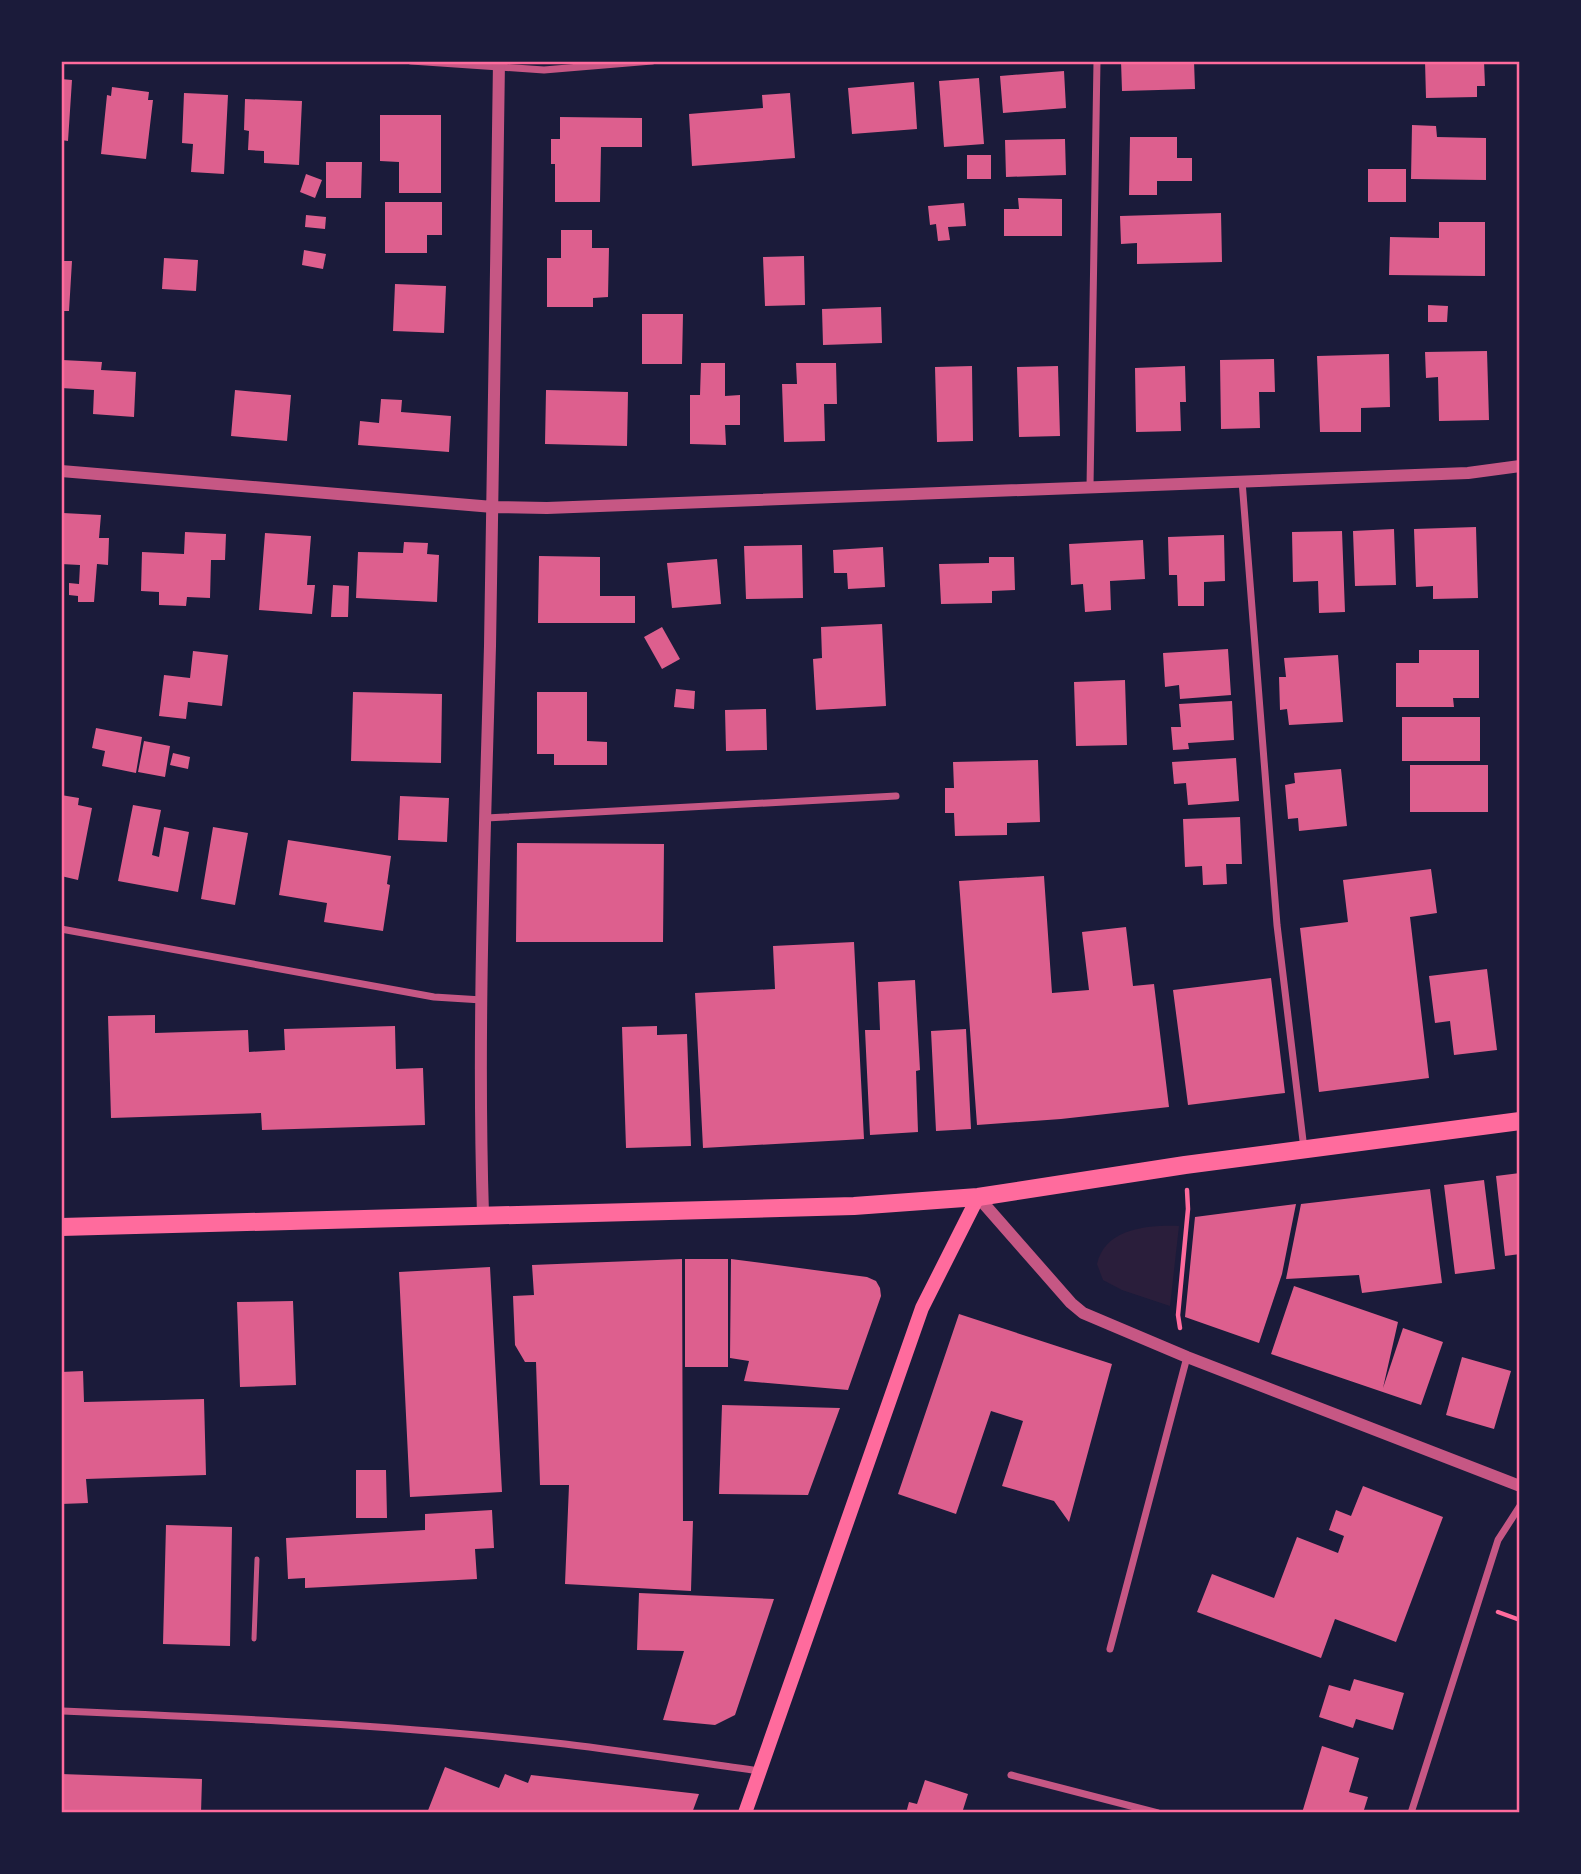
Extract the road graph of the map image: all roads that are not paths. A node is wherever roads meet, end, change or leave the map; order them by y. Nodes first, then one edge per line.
1 (411, 61) edge
2 (652, 61) edge
3 (1097, 61) edge
4 (499, 65) edge
5 (1520, 466) edge
6 (61, 471) edge
7 (1241, 481) junction
8 (1090, 487) junction
9 (493, 507) junction
10 (896, 796) dead end
11 (486, 818) junction
12 (61, 929) edge
13 (482, 1000) junction
14 (1520, 1121) edge
15 (1304, 1149) junction
16 (978, 1197) junction
17 (483, 1214) junction
18 (61, 1227) edge
19 (1187, 1357) junction
20 (1520, 1486) edge
21 (1520, 1506) edge
22 (257, 1559) dead end
23 (254, 1639) dead end
24 (1110, 1650) dead end
25 (61, 1711) edge
26 (760, 1772) junction
27 (1011, 1775) dead end
28 (745, 1813) edge
29 (1158, 1813) edge
30 (1411, 1813) edge

1 - 4 street
2 - 4 street
3 - 8 street
4 - 9 street
5 - 7 street
6 - 9 street
7 - 8 street
7 - 15 street
8 - 9 street
9 - 11 street
10 - 11 street
11 - 13 street
12 - 13 street
13 - 17 street
14 - 15 main road
15 - 16 main road
16 - 17 main road
16 - 19 street
16 - 26 main road
17 - 18 main road
19 - 20 street
19 - 24 street
21 - 30 street
22 - 23 lane
25 - 26 street
26 - 28 main road
27 - 29 street

